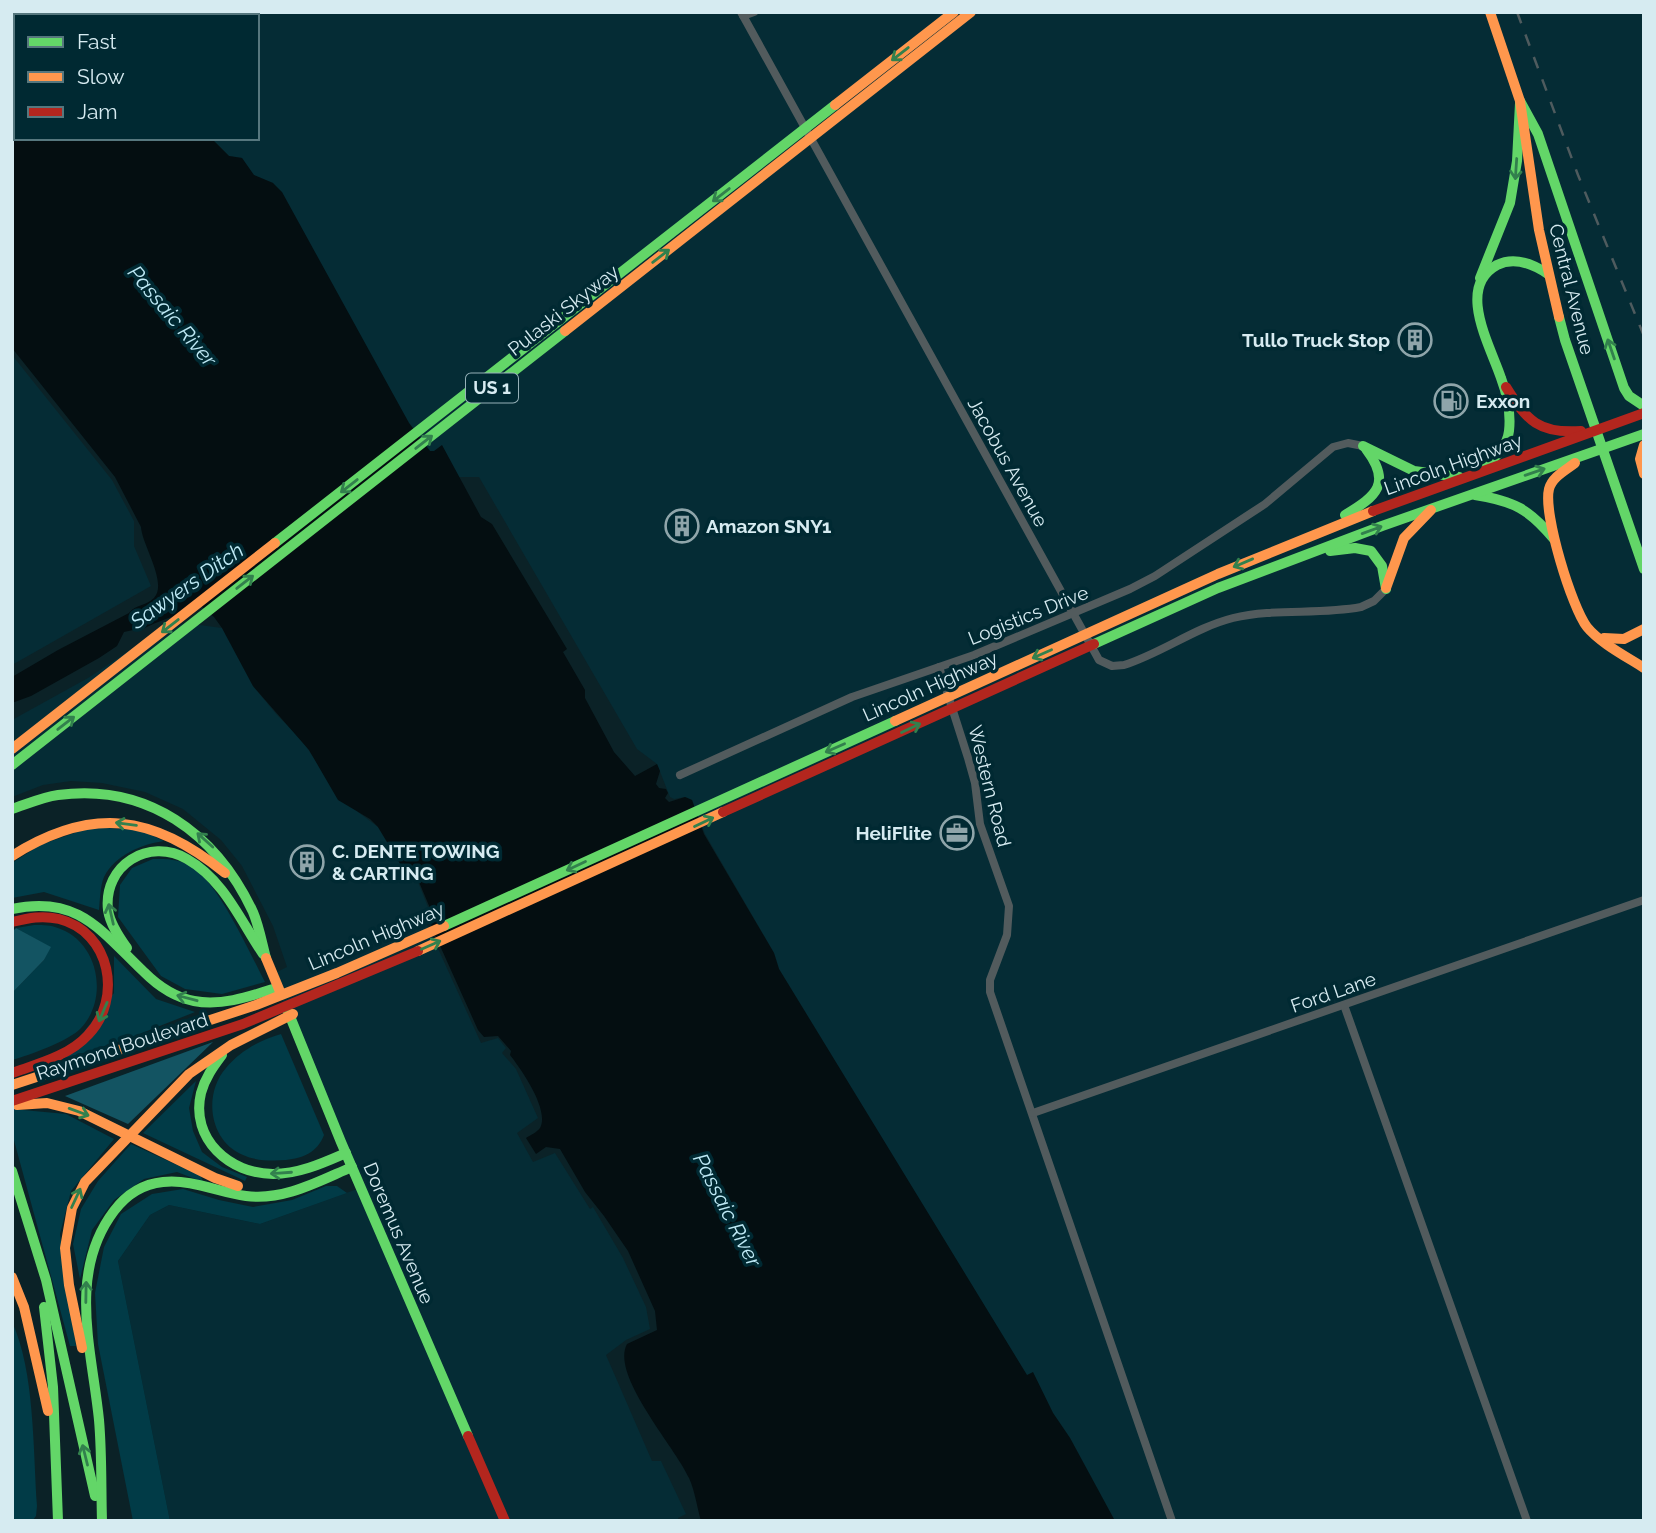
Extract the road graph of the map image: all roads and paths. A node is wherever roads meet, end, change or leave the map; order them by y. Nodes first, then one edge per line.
1 (754, 12) edge
2 (954, 12) edge
3 (971, 12) edge
4 (1490, 12) edge
5 (742, 14) edge
6 (1520, 101) junction
7 (1548, 274) junction
8 (1480, 280) junction
9 (1503, 381) junction
10 (1644, 406) edge
11 (1644, 413) edge
12 (1610, 427) junction
13 (1644, 434) edge
14 (1644, 445) edge
15 (1363, 446) junction
16 (1588, 453) junction
17 (1644, 474) edge
18 (1469, 477) junction
19 (1470, 494) junction
20 (1436, 507) junction
21 (1307, 537) junction
22 (1555, 539) junction
23 (1308, 554) junction
24 (1644, 569) edge
25 (1386, 589) junction
26 (1072, 614) junction
27 (1644, 629) edge
28 (1603, 638) junction
29 (939, 667) junction
30 (1644, 668) edge
31 (12, 749) edge
32 (12, 765) edge
33 (680, 775) dead end
34 (12, 809) edge
35 (12, 856) edge
36 (245, 894) junction
37 (1644, 900) edge
38 (12, 909) edge
39 (12, 922) edge
40 (266, 958) junction
41 (144, 972) junction
42 (371, 972) junction
43 (239, 1005) junction
44 (1344, 1005) junction
45 (243, 1024) joint
46 (231, 1045) junction
47 (12, 1073) edge
48 (12, 1085) edge
49 (12, 1103) edge
50 (1033, 1113) junction
51 (346, 1153) junction
52 (352, 1167) junction
53 (12, 1171) edge
54 (280, 1193) junction
55 (12, 1198) edge
56 (12, 1277) edge
57 (12, 1296) edge
58 (34, 1345) junction
59 (93, 1384) junction
60 (54, 1443) junction
61 (58, 1521) edge
62 (102, 1521) edge
63 (505, 1521) edge
64 (1172, 1521) edge
65 (1527, 1521) edge

1 - 5 street
2 -> 31 main road, Pulaski Skyway / US 1
32 -> 3 main road, Pulaski Skyway / US 1
4 - 6 main road, Central Avenue
5 - 26 street, Jacobus Avenue
6 - 7 main road, Central Avenue
6 -> 8 main road
10 -> 6 main road
7 - 8 main road
7 - 24 main road, Central Avenue
8 - 9 main road
9 - 12 main road
9 - 18 main road
11 - 12 main road, Lincoln Highway
12 - 18 main road, Lincoln Highway
13 - 16 main road, Lincoln Highway
14 - 17 main road
15 - 18 main road
15 - 21 main road
15 - 26 street, Logistics Drive
19 -> 16 main road, Lincoln Highway
16 - 22 main road
18 - 21 main road, Lincoln Highway
19 - 20 main road, Lincoln Highway
19 - 22 main road
23 -> 20 main road, Lincoln Highway
20 - 25 main road
21 -> 43 main road, Lincoln Highway
22 - 28 main road
23 - 25 main road
42 -> 23 main road, Lincoln Highway
25 - 26 street, Jacobus Avenue
26 - 29 street, Logistics Drive
27 - 28 main road
28 - 30 main road
29 - 33 street, Logistics Drive
29 - 50 street, Western Road
36 -> 34 main road
36 -> 35 main road
36 - 40 main road
37 - 44 street, Ford Lane
38 - 41 main road
39 -> 47 main road
41 -> 40 main road
40 - 51 main road, Doremus Avenue
43 -> 41 main road
42 - 45 main road, Lincoln Highway
42 - 46 main road
43 - 48 main road, Raymond Boulevard
44 - 50 street, Ford Lane
44 - 65 street
45 - 49 main road, Raymond Boulevard
51 -> 46 main road
59 -> 46 main road
49 -> 54 main road
50 - 64 street, Western Road
51 - 52 main road, Doremus Avenue
52 - 54 main road
52 - 63 main road, Doremus Avenue
62 -> 53 main road
59 -> 54 main road
55 - 60 main road
56 - 58 main road
57 - 58 main road
58 - 60 main road
59 - 62 main road
60 - 61 main road

